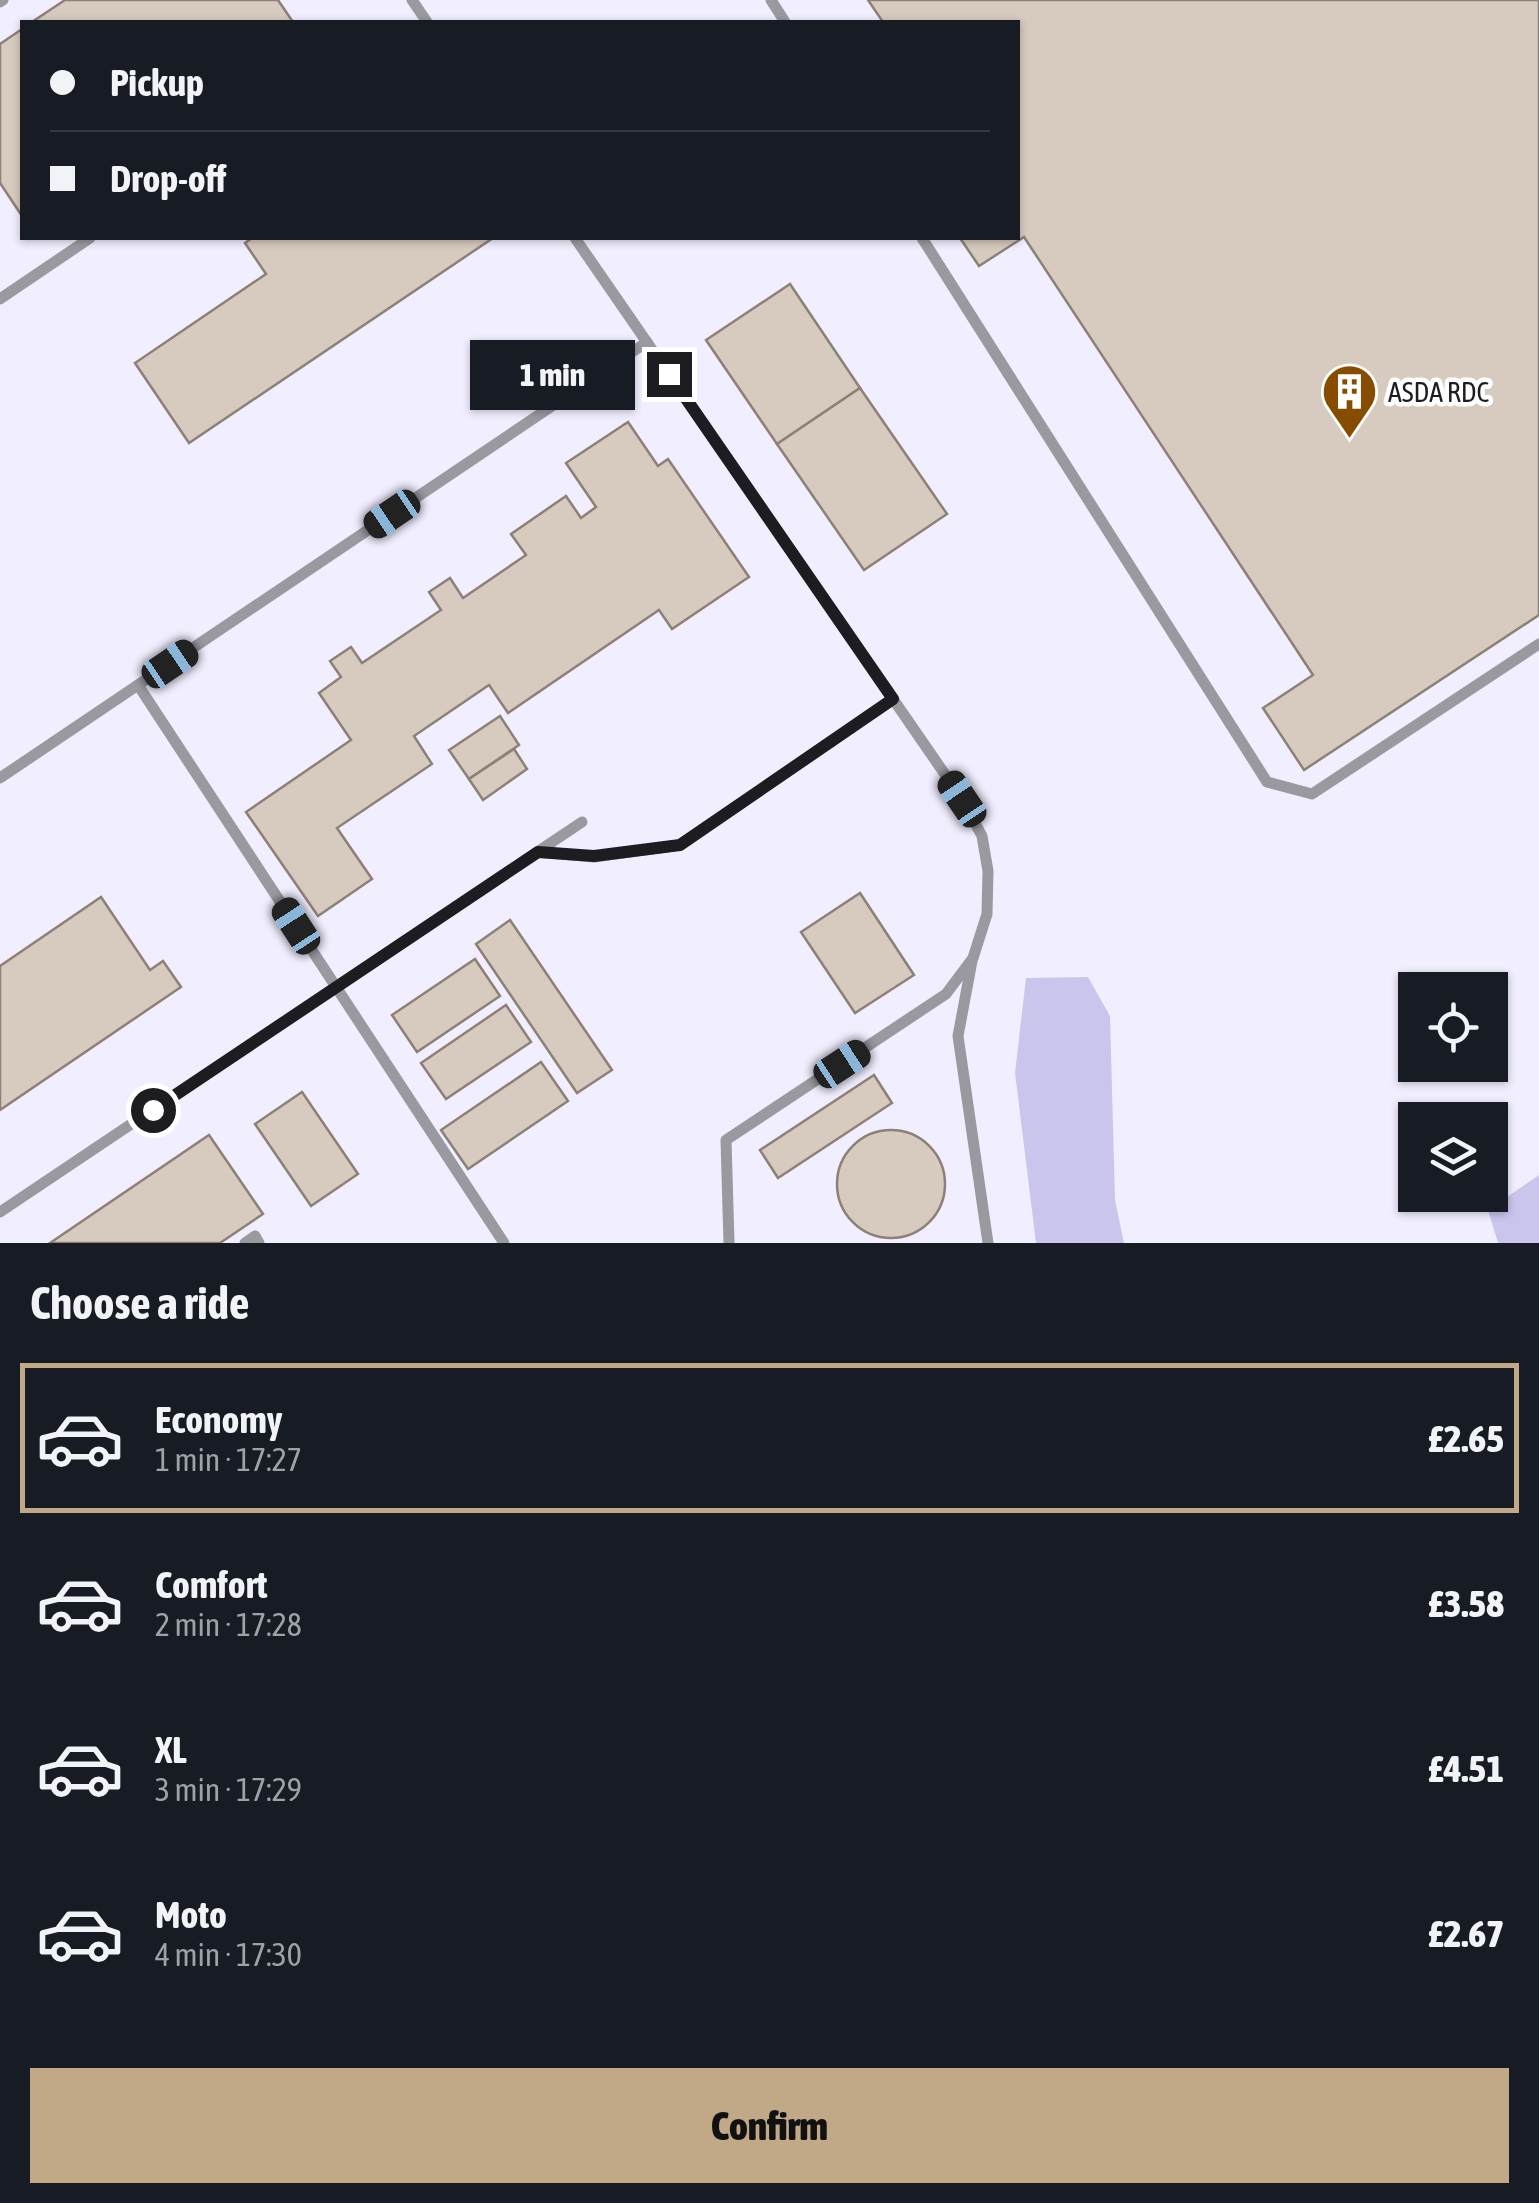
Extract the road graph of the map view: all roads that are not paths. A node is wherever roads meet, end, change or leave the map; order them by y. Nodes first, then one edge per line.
1 (412, 0) edge
2 (424, 18) edge
3 (87, 240) edge
4 (576, 240) edge
5 (923, 240) edge
6 (0, 299) edge
7 (647, 342) junction
8 (1539, 644) edge
9 (138, 685) junction
10 (893, 699) junction
11 (0, 778) edge
12 (582, 822) dead end
13 (538, 852) junction
14 (973, 958) junction
15 (336, 987) junction
16 (0, 1212) edge
17 (245, 1243) edge
18 (260, 1243) edge
19 (504, 1243) edge
20 (729, 1243) edge
21 (988, 1243) edge

1 - 2 lane
3 - 6 lane
4 - 7 lane
5 - 8 lane
7 - 9 lane
7 - 10 lane
9 - 11 lane
9 - 15 lane
10 - 13 lane
10 - 14 lane
12 - 13 lane
13 - 15 lane
14 - 20 lane
14 - 21 lane
15 - 16 lane
15 - 19 lane
17 - 18 lane

